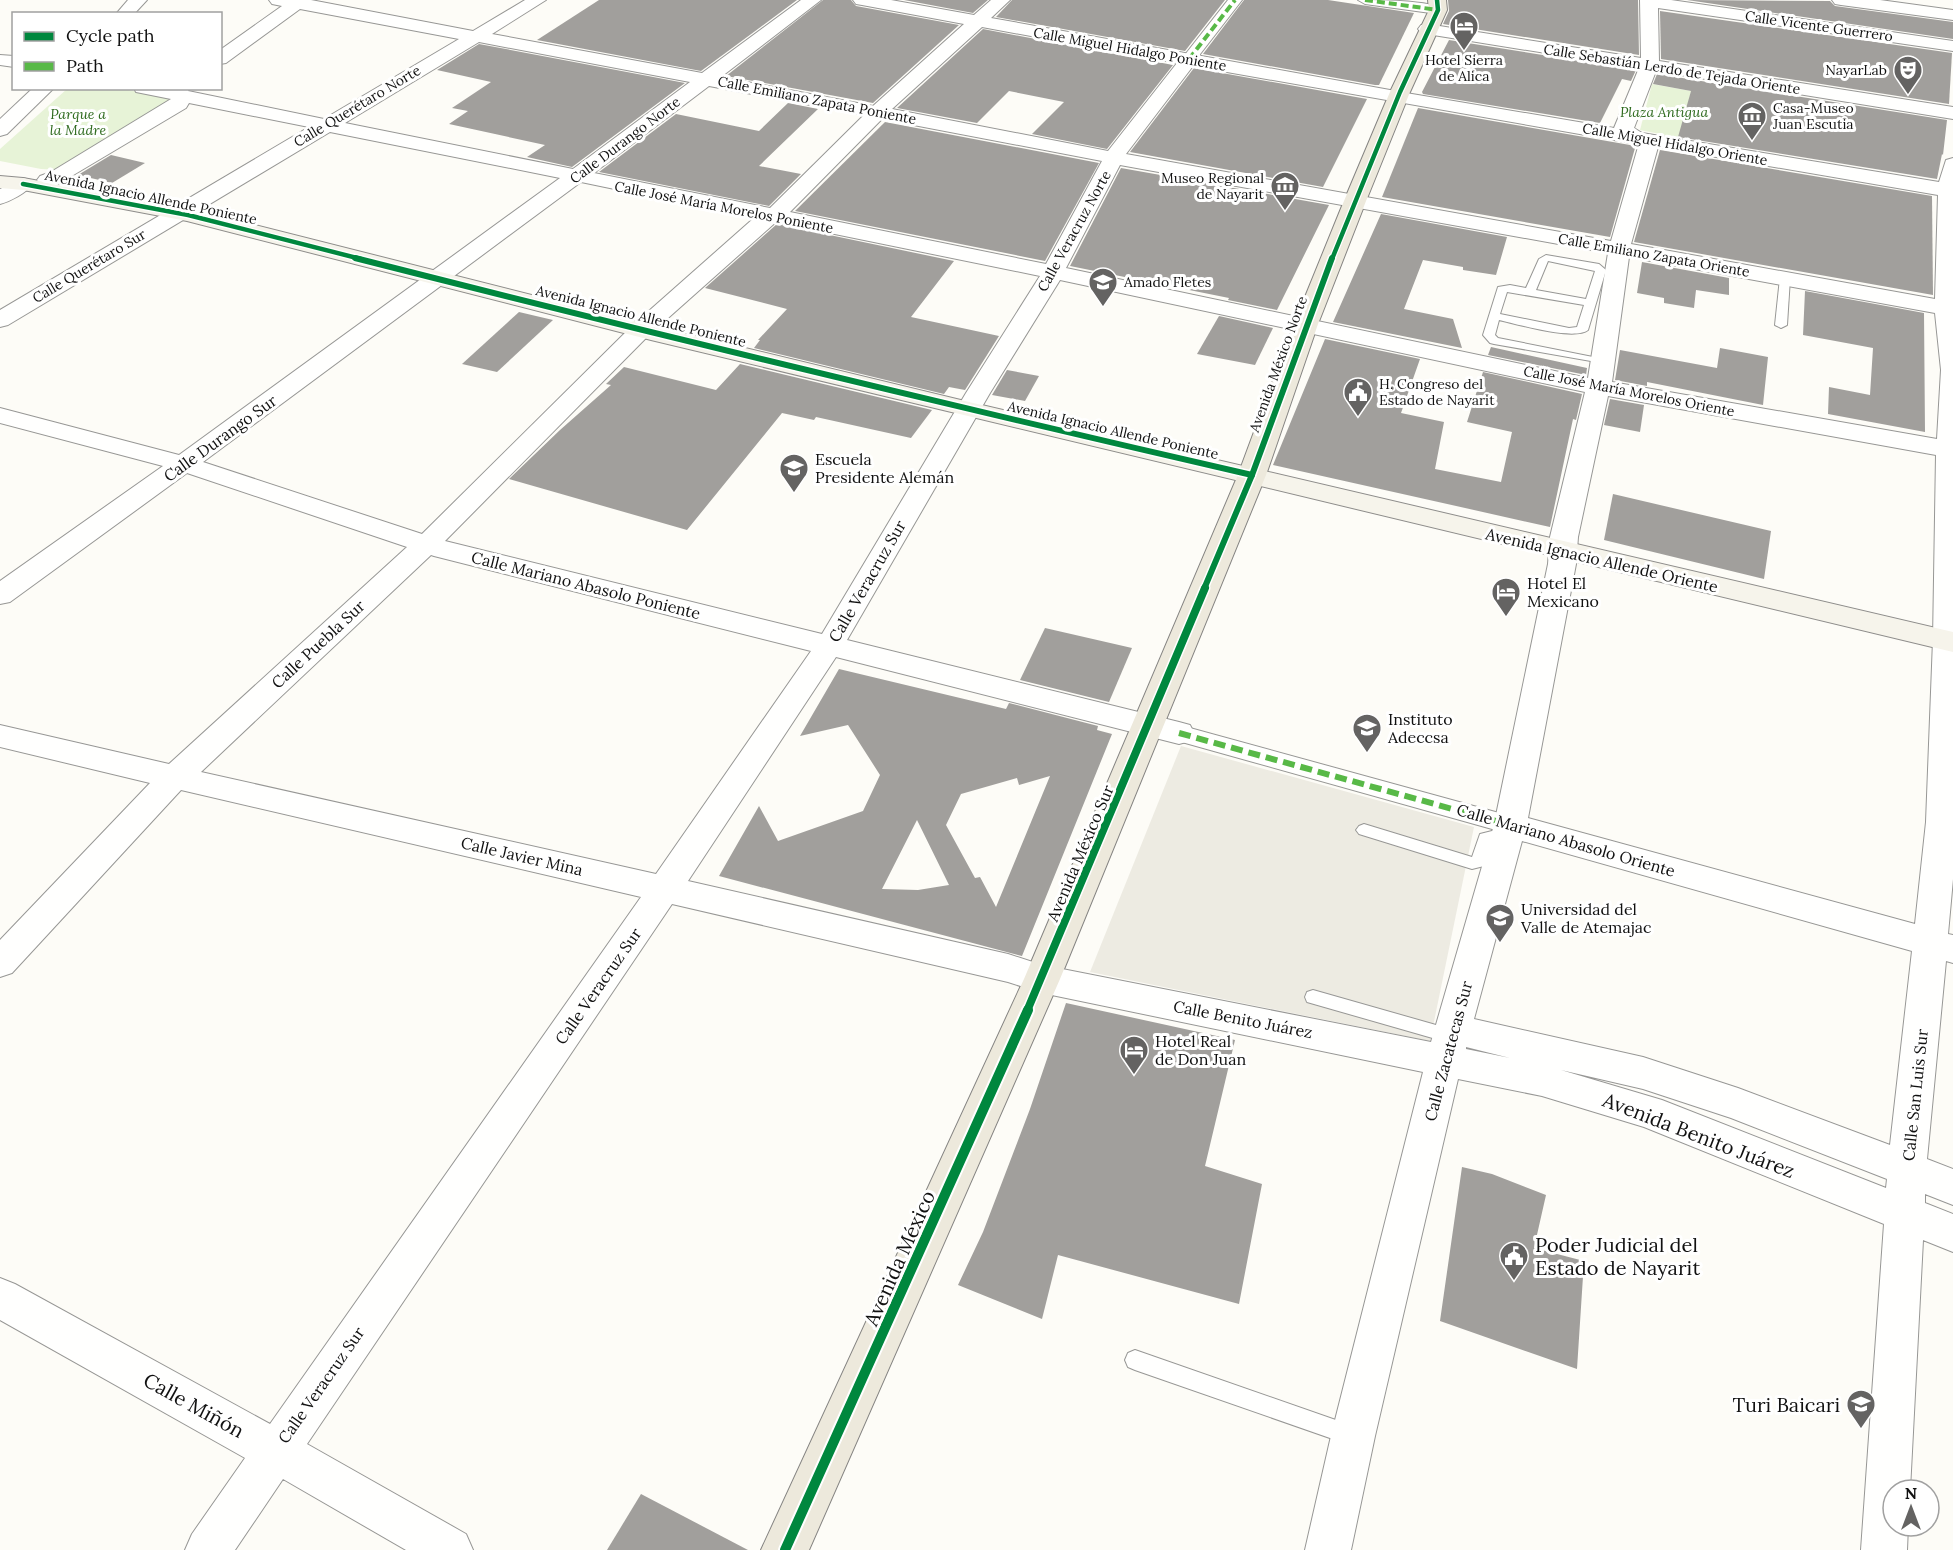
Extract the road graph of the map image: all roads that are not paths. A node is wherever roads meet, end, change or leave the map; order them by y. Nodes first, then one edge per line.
1 (138, 0) edge
2 (537, 0) edge
3 (813, 0) edge
4 (862, 0) edge
5 (1001, 0) edge
6 (1236, 0) edge
7 (1365, 0) edge
8 (1841, 0) edge
9 (292, 1) edge
10 (1649, 1) edge
11 (1437, 5) edge
12 (126, 12) edge
13 (1953, 15) edge
14 (976, 22) junction
15 (1427, 30) junction
16 (474, 37) junction
17 (1953, 46) edge
18 (222, 57) edge
19 (1189, 59) junction
20 (1649, 66) junction
21 (707, 79) junction
22 (43, 90) edge
23 (162, 90) edge
24 (180, 92) edge
25 (1398, 97) junction
26 (880, 112) junction
27 (1953, 113) edge
28 (325, 124) junction
29 (0, 130) edge
30 (1641, 139) junction
31 (1115, 158) junction
32 (1953, 164) edge
33 (0, 172) edge
34 (577, 177) junction
35 (23, 182) edge
36 (1952, 191) edge
37 (0, 198) edge
38 (1355, 201) junction
39 (178, 213) junction
40 (772, 217) junction
41 (1591, 243) junction
42 (1619, 249) junction
43 (1583, 264) junction
44 (1052, 272) junction
45 (437, 278) junction
46 (1785, 278) junction
47 (1530, 292) junction
48 (1590, 303) junction
49 (1950, 308) edge
50 (1495, 316) junction
51 (0, 320) edge
52 (1306, 324) junction
53 (1781, 325) dead end
54 (641, 330) junction
55 (1604, 362) junction
56 (1953, 371) edge
57 (1598, 387) junction
58 (969, 411) junction
59 (0, 414) edge
60 (1951, 449) edge
61 (185, 464) junction
62 (1252, 475) junction
63 (427, 544) junction
64 (1563, 551) junction
65 (0, 595) edge
66 (1950, 641) edge
67 (829, 646) junction
68 (1157, 732) junction
69 (0, 736) edge
70 (174, 778) junction
71 (1948, 823) edge
72 (1364, 830) dead end
73 (1508, 833) junction
74 (665, 888) junction
75 (1942, 946) edge
76 (0, 963) edge
77 (1042, 979) junction
78 (1313, 997) dead end
79 (1449, 1041) junction
80 (1907, 1170) junction
81 (1953, 1187) edge
82 (1904, 1215) junction
83 (1953, 1233) edge
84 (0, 1298) edge
85 (1135, 1360) dead end
86 (1353, 1436) junction
87 (276, 1450) junction
88 (208, 1550) edge
89 (450, 1550) edge
90 (785, 1550) edge
91 (1328, 1550) edge
92 (1884, 1550) edge

1 - 12 street
2 - 16 street, Calle Querétaro Norte
3 - 21 street, Calle Durango Norte
4 - 14 street, Calle Miguel Hidalgo Poniente
5 - 14 street, Calle Puebla Sur
6 - 19 street
7 - 11 street
8 - 13 street
9 - 16 street, Calle Emiliano Zapata Poniente
9 - 18 street
10 - 17 street, Calle Vicente Guerrero
10 - 20 street
11 - 15 main road, Avenida México Norte
14 - 19 street, Calle Miguel Hidalgo Poniente
14 - 26 street, Calle Puebla Sur
15 - 20 street, Calle Sebastián Lerdo de Tejada Oriente
15 - 25 main road, Avenida México Norte
16 - 21 street, Calle Emiliano Zapata Poniente
16 - 28 street, Calle Querétaro Norte
19 - 25 street, Calle Miguel Hidalgo Poniente
19 - 31 street, Calle Veracruz Norte
20 - 27 street, Calle Sebastián Lerdo de Tejada Oriente
20 - 30 street
21 - 26 street, Calle Emiliano Zapata Poniente
21 - 34 street, Calle Durango Norte
22 - 29 street
23 - 24 street, Calle José María Morelos Poniente
24 - 28 street, Calle José María Morelos Poniente
24 - 35 street
25 - 30 street, Calle Miguel Hidalgo Oriente
25 - 38 main road, Avenida México Norte
26 - 31 street, Calle Emiliano Zapata Poniente
26 - 40 street, Calle Puebla Sur
28 - 34 street, Calle José María Morelos Poniente
28 - 39 street, Calle Querétaro Norte
30 - 36 street, Calle Miguel Hidalgo Oriente
30 - 42 street, Calle Zacatecas Sur
31 - 38 street, Calle Emiliano Zapata Poniente
31 - 44 street, Calle Veracruz Norte
32 - 36 street, Calle San Luis Sur
33 - 35 main road, Avenida Ignacio Allende Poniente
34 - 40 street, Calle José María Morelos Poniente
34 - 45 street, Calle Durango Norte
35 - 37 street
35 - 39 main road, Avenida Ignacio Allende Poniente
36 - 49 street, Calle San Luis Sur
38 - 41 street, Calle Emiliano Zapata Oriente
38 - 52 main road, Avenida México Norte
39 - 45 main road, Avenida Ignacio Allende Poniente
39 - 51 street, Calle Querétaro Sur
40 - 44 street, Calle José María Morelos Poniente
40 - 54 street, Calle Puebla Sur
41 - 42 street, Calle Emiliano Zapata Oriente
41 - 43 lane
42 - 46 street, Calle Emiliano Zapata Oriente
42 - 55 street, Calle Zacatecas Sur
43 - 47 lane
43 - 48 lane
44 - 52 street, Calle José María Morelos Poniente
44 - 58 street, Calle Veracruz Norte
45 - 54 main road, Avenida Ignacio Allende Poniente
45 - 61 street, Calle Durango Sur
46 - 49 street, Calle Emiliano Zapata Oriente
46 - 53 lane
47 - 48 lane
47 - 50 lane
48 - 50 lane
49 - 56 street, Calle San Luis Sur
50 - 55 lane
52 - 57 street, Calle José María Morelos Oriente
52 - 62 main road, Avenida México Norte
54 - 58 main road, Avenida Ignacio Allende Poniente
54 - 63 street, Calle Puebla Sur
55 - 57 street, Calle Zacatecas Sur
56 - 60 street, Calle San Luis Sur
57 - 60 street, Calle José María Morelos Oriente
57 - 64 street, Calle Zacatecas Sur
58 - 62 main road, Avenida Ignacio Allende Poniente
58 - 67 street, Calle Veracruz Sur
59 - 61 street, Calle Mariano Abasolo Poniente
60 - 66 street, Calle San Luis Sur
61 - 63 street, Calle Mariano Abasolo Poniente
61 - 65 street, Calle Durango Sur
62 - 64 main road, Avenida Ignacio Allende Oriente
62 - 68 main road, Avenida México Norte
63 - 67 street, Calle Mariano Abasolo Poniente
63 - 70 street, Calle Puebla Sur
64 - 66 main road, Avenida Ignacio Allende Oriente
64 - 73 street, Calle Zacatecas Sur
66 - 71 street, Calle San Luis Sur
67 - 68 street, Calle Mariano Abasolo Poniente
67 - 74 street, Calle Veracruz Sur
68 - 73 street, Calle Mariano Abasolo Oriente
68 - 77 main road, Avenida México Sur
69 - 70 street, Calle Javier Mina
70 - 74 street, Calle Javier Mina
70 - 76 street, Calle Puebla Sur
71 - 75 street, Calle San Luis Sur
72 - 73 lane
73 - 75 street, Calle Mariano Abasolo Oriente
73 - 79 street, Calle Zacatecas Sur
74 - 77 street, Calle Javier Mina
74 - 87 street, Calle Veracruz Sur
75 - 80 street, Calle San Luis Sur
77 - 79 street, Calle Benito Juárez
77 - 90 main road, Avenida México
78 - 79 lane
79 - 80 street, Avenida Benito Juárez
79 - 82 street, Avenida Benito Juárez
79 - 86 street, Calle Zacatecas Sur
80 - 81 street, Avenida Benito Juárez
80 - 82 street, Calle San Luis Sur
82 - 83 street, Avenida Benito Juárez
82 - 92 street, Calle San Luis Sur
84 - 87 street, Calle Miñón
85 - 86 lane
86 - 91 street, Calle Zacatecas Sur
87 - 88 street, Calle Veracruz Sur
87 - 89 street, Calle Miñón

